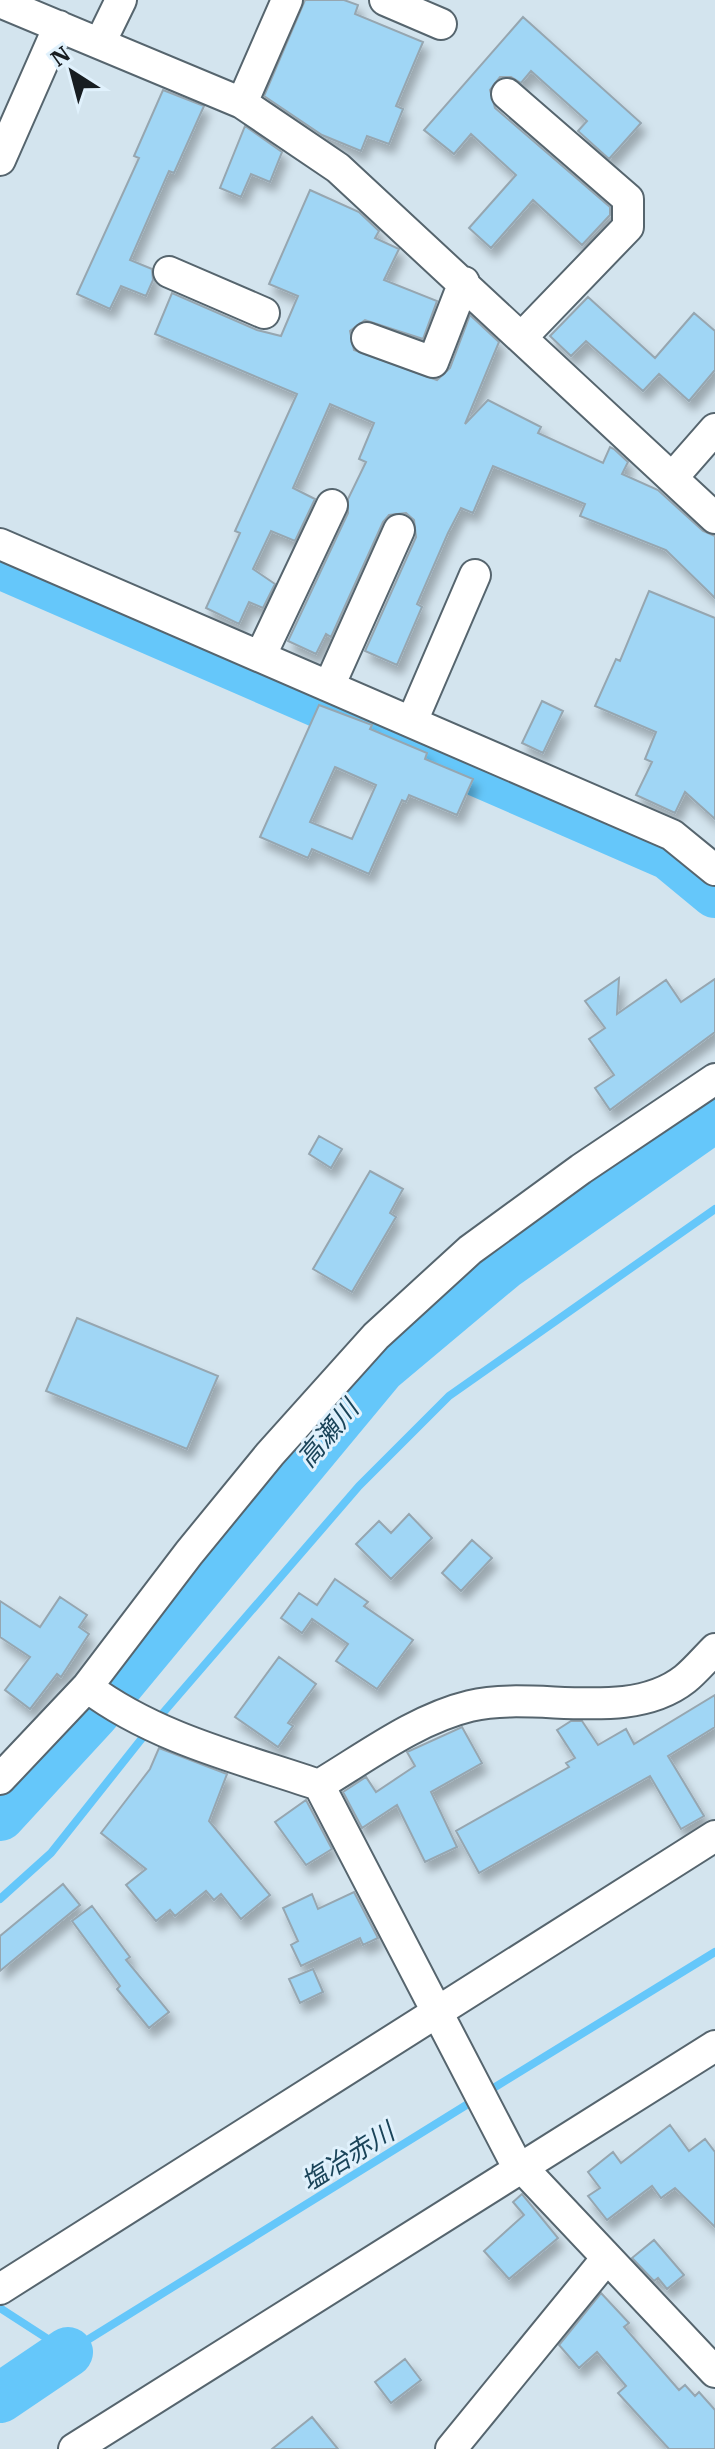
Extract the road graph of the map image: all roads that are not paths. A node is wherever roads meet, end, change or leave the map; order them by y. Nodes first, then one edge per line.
1 (121, 0) edge
2 (287, 0) edge
3 (385, 0) edge
4 (0, 2) edge
5 (441, 24) dead end
6 (59, 26) junction
7 (100, 43) junction
8 (507, 94) dead end
9 (242, 103) junction
10 (0, 160) edge
11 (169, 272) dead end
12 (464, 282) junction
13 (264, 313) dead end
14 (523, 336) junction
15 (367, 338) dead end
16 (715, 429) edge
17 (672, 478) junction
18 (332, 505) dead end
19 (715, 518) edge
20 (399, 530) dead end
21 (0, 544) edge
22 (475, 575) dead end
23 (261, 655) junction
24 (330, 684) junction
25 (413, 719) junction
26 (715, 870) edge
27 (715, 1079) edge
28 (715, 1649) edge
29 (87, 1687) junction
30 (0, 1779) edge
31 (319, 1785) junction
32 (715, 1836) edge
33 (436, 2011) junction
34 (709, 2057) edge
35 (521, 2166) junction
36 (607, 2258) junction
37 (0, 2289) edge
38 (715, 2372) edge
39 (74, 2449) edge
40 (451, 2449) edge

1 - 7 street
2 - 9 street
3 - 5 street
4 - 6 street
6 - 7 street
6 - 10 street
7 - 9 street
8 - 14 street
9 - 12 street
11 - 13 street
12 - 14 street
12 - 15 street
14 - 17 street
16 - 17 street
17 - 19 street
18 - 23 street
20 - 24 street
21 - 23 street
22 - 25 street
23 - 24 street
24 - 25 street
25 - 26 street
27 - 29 street
28 - 31 street
29 - 30 street
29 - 31 street
31 - 33 street
32 - 33 street
33 - 35 street
33 - 37 street
34 - 35 street
35 - 36 street
35 - 39 street
36 - 38 street
36 - 40 street

